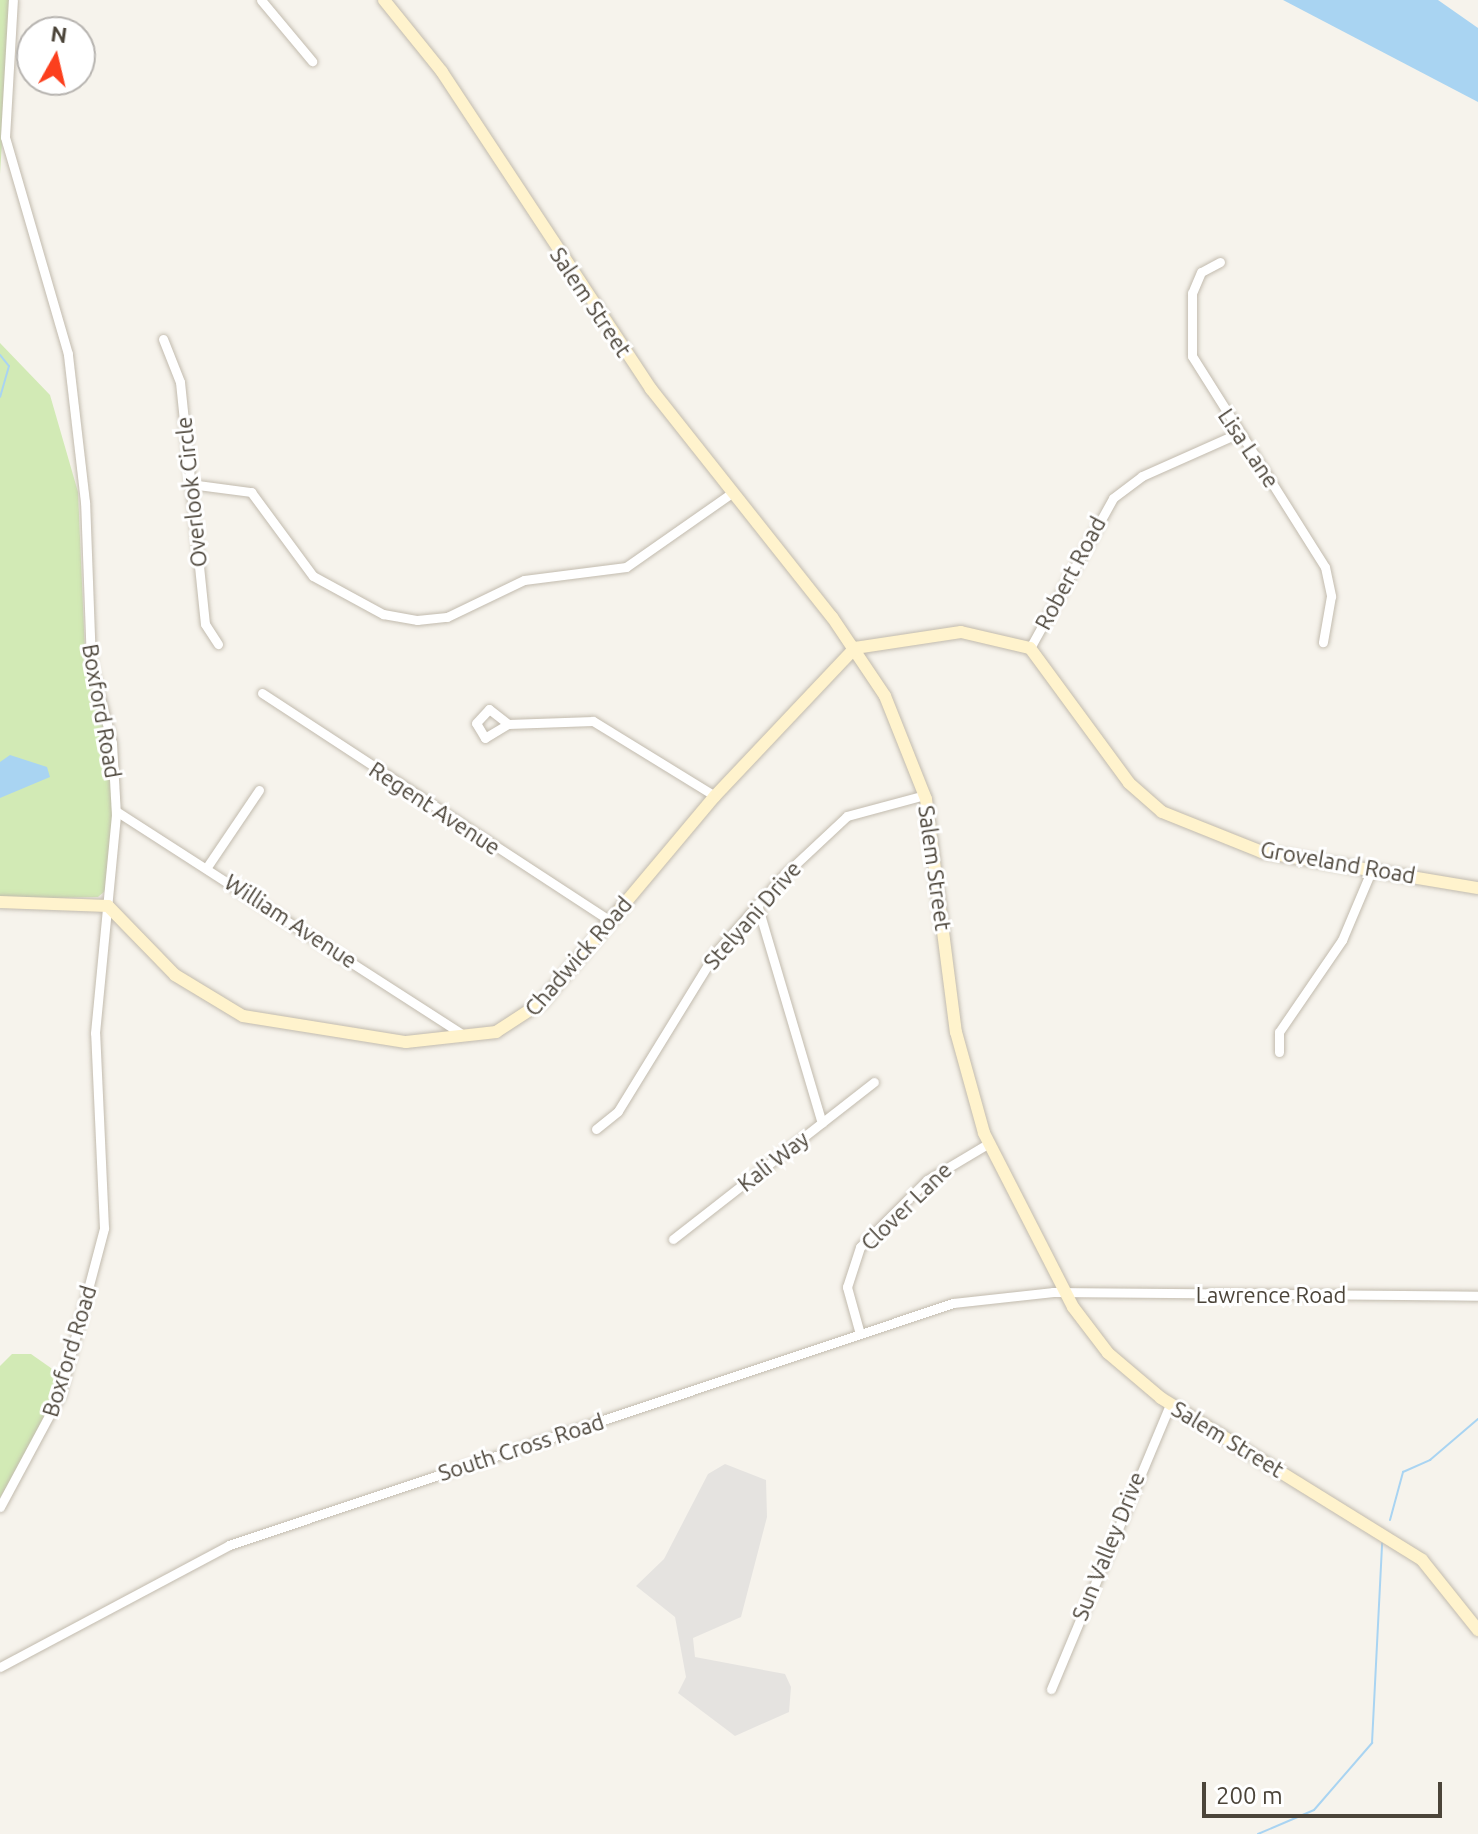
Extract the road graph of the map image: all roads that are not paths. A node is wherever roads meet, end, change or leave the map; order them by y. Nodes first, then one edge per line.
1 (13, 0) edge
2 (261, 0) edge
3 (384, 0) edge
4 (312, 61) dead end
5 (1220, 262) dead end
6 (163, 339) dead end
7 (1239, 433) junction
8 (190, 484) junction
9 (733, 492) junction
10 (1323, 642) dead end
11 (218, 644) dead end
12 (855, 648) junction
13 (1030, 648) junction
14 (262, 693) dead end
15 (508, 724) dead end
16 (259, 790) dead end
17 (925, 795) junction
18 (715, 796) junction
19 (116, 811) junction
20 (207, 867) junction
21 (1372, 869) junction
22 (1478, 888) edge
23 (0, 902) edge
24 (757, 904) junction
25 (108, 906) junction
26 (610, 921) junction
27 (464, 1035) junction
28 (1279, 1052) dead end
29 (874, 1082) dead end
30 (822, 1123) junction
31 (596, 1129) dead end
32 (989, 1143) junction
33 (673, 1239) dead end
34 (1064, 1293) junction
35 (1478, 1296) edge
36 (860, 1334) junction
37 (1170, 1405) junction
38 (0, 1507) edge
39 (1478, 1630) edge
40 (0, 1667) edge
41 (1051, 1689) dead end

1 - 19 street, Boxford Road
2 - 4 street
3 - 9 main road, Salem Street
5 - 7 street, Lisa Lane
6 - 8 street, Overlook Circle
7 - 10 street, Lisa Lane
7 - 13 street, Robert Road
8 - 9 street
8 - 11 street, Overlook Circle
9 - 12 main road, Salem Street
12 - 13 main road
12 - 17 main road, Salem Street
12 - 18 main road, Chadwick Road
13 - 21 main road, Groveland Road
14 - 26 street, Regent Avenue
15 - 18 street
16 - 20 street
17 - 24 street, Stelyani Drive
17 - 32 main road, Salem Street
18 - 26 main road, Chadwick Road
19 - 20 street, William Avenue
19 - 25 street, Boxford Road
20 - 27 street, William Avenue
21 - 22 main road, Groveland Road
21 - 28 street
23 - 25 main road
24 - 30 street
24 - 31 street, Stelyani Drive
25 - 27 main road, Chadwick Road
25 - 38 street, Boxford Road
26 - 27 main road, Chadwick Road
29 - 30 street, Kali Way
30 - 33 street, Kali Way
32 - 34 main road, Salem Street
32 - 36 street, Clover Lane
34 - 35 street, Lawrence Road
34 - 36 street, South Cross Road
34 - 37 main road, Salem Street
36 - 40 street, South Cross Road
37 - 39 main road, Salem Street
37 - 41 street, Sun Valley Drive

